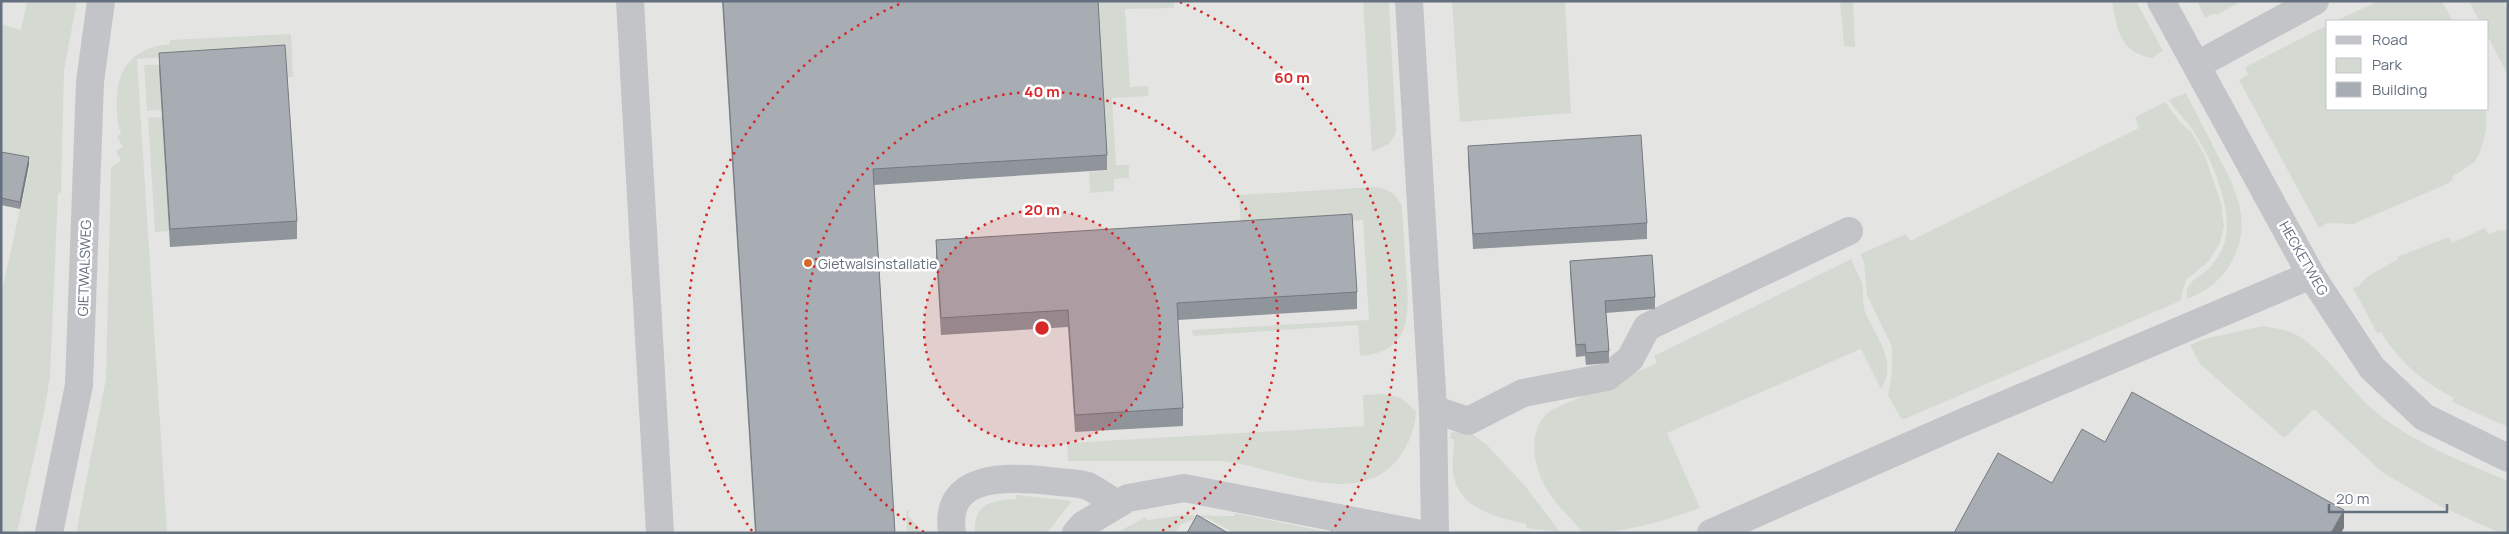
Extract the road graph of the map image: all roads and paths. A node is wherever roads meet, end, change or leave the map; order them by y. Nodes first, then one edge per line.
1 (101, 1) edge
2 (630, 1) edge
3 (1409, 1) edge
4 (2162, 1) edge
5 (2315, 1) edge
6 (2197, 65) junction
7 (1848, 231) dead end
8 (2312, 275) junction
9 (1434, 409) junction
10 (2508, 458) edge
11 (1118, 504) junction
12 (49, 533) edge
13 (660, 533) edge
14 (952, 533) edge
15 (1076, 533) edge
16 (1416, 533) edge
17 (1435, 533) edge
18 (1710, 533) edge

1 - 12 lane, GIETWALSWEG
2 - 13 lane
3 - 9 lane
4 - 6 lane, HECKETWEG
5 - 6 lane
6 - 8 lane, HECKETWEG
7 - 9 lane
8 - 10 lane, HECKETWEG
8 - 18 lane
9 - 17 lane
11 - 14 lane
11 - 15 lane
11 - 16 lane

